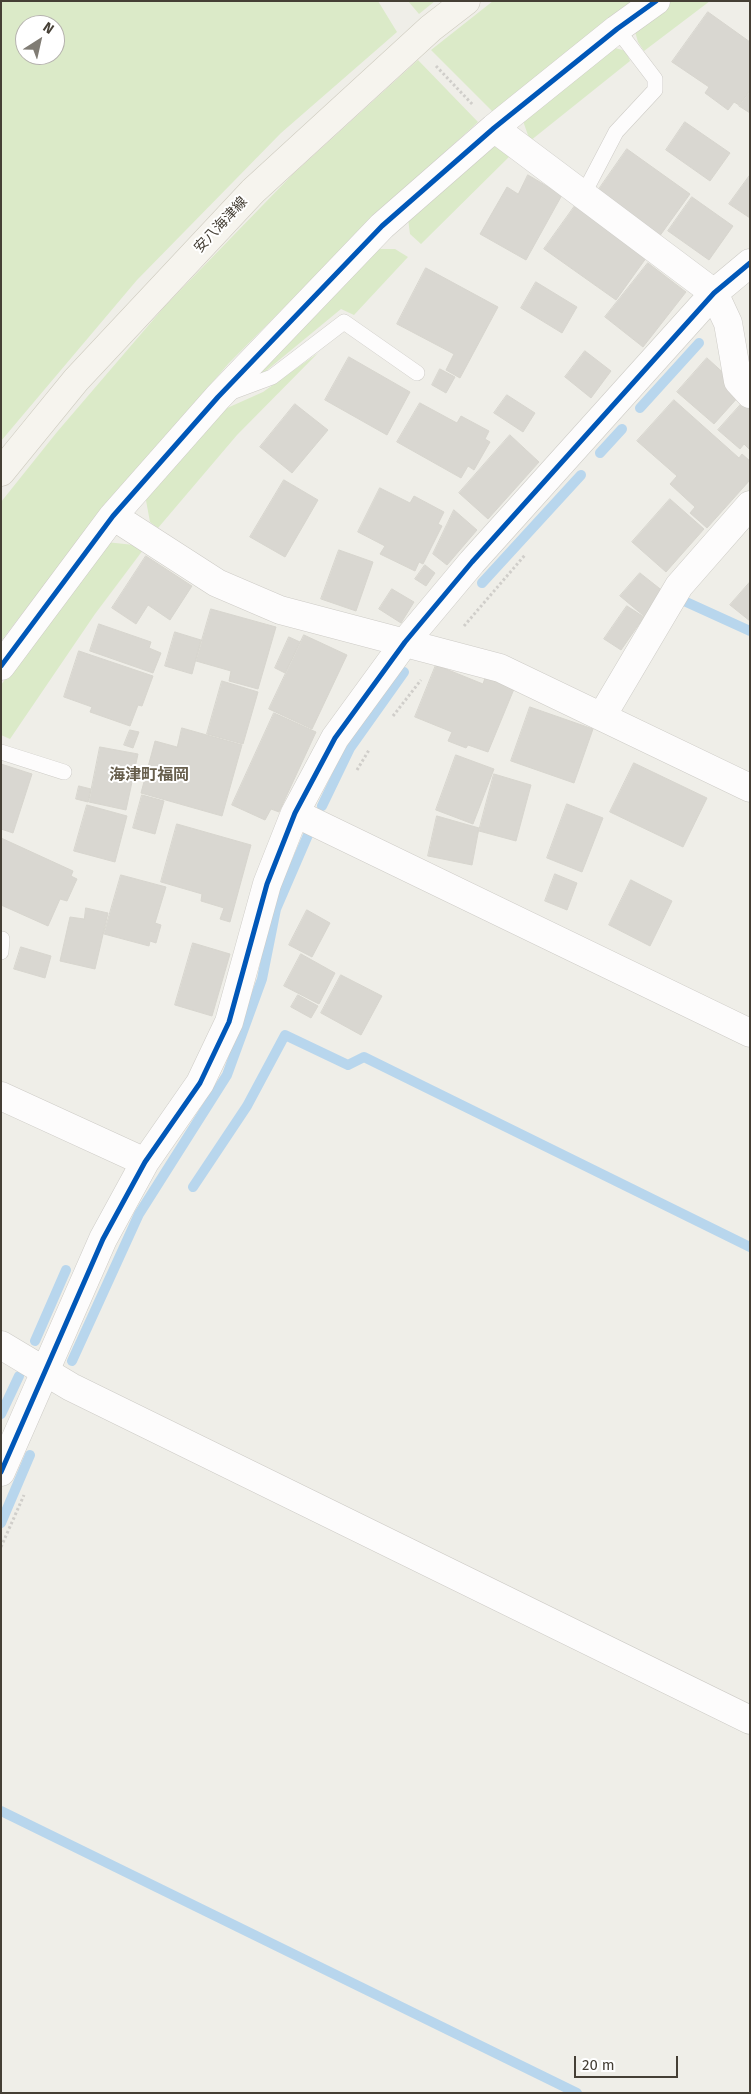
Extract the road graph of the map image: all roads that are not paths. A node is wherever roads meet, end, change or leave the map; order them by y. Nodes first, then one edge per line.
1 (466, 1) edge
2 (656, 1) edge
3 (617, 29) junction
4 (494, 128) junction
5 (583, 195) junction
6 (750, 262) edge
7 (714, 293) junction
8 (417, 373) dead end
9 (750, 394) edge
10 (218, 396) junction
11 (1, 472) edge
12 (750, 505) edge
13 (113, 516) junction
14 (405, 642) junction
15 (1, 666) edge
16 (602, 716) junction
17 (1, 752) edge
18 (64, 772) dead end
19 (750, 788) edge
20 (295, 813) junction
21 (750, 1033) edge
22 (1, 1096) edge
23 (145, 1162) junction
24 (1, 1345) edge
25 (44, 1372) junction
26 (1, 1472) edge
27 (750, 1720) edge

1 - 11 main road, 安八海津線
2 - 3 street
3 - 4 street
3 - 5 lane
4 - 5 street
4 - 10 street
5 - 7 street
6 - 7 street
7 - 9 street
7 - 14 street
8 - 10 lane
10 - 13 street
12 - 16 street
13 - 14 street
13 - 15 street
14 - 16 street
14 - 20 street
16 - 19 street
17 - 18 lane
20 - 21 street
20 - 23 street
22 - 23 street
23 - 25 street
24 - 25 street
25 - 26 street
25 - 27 street

